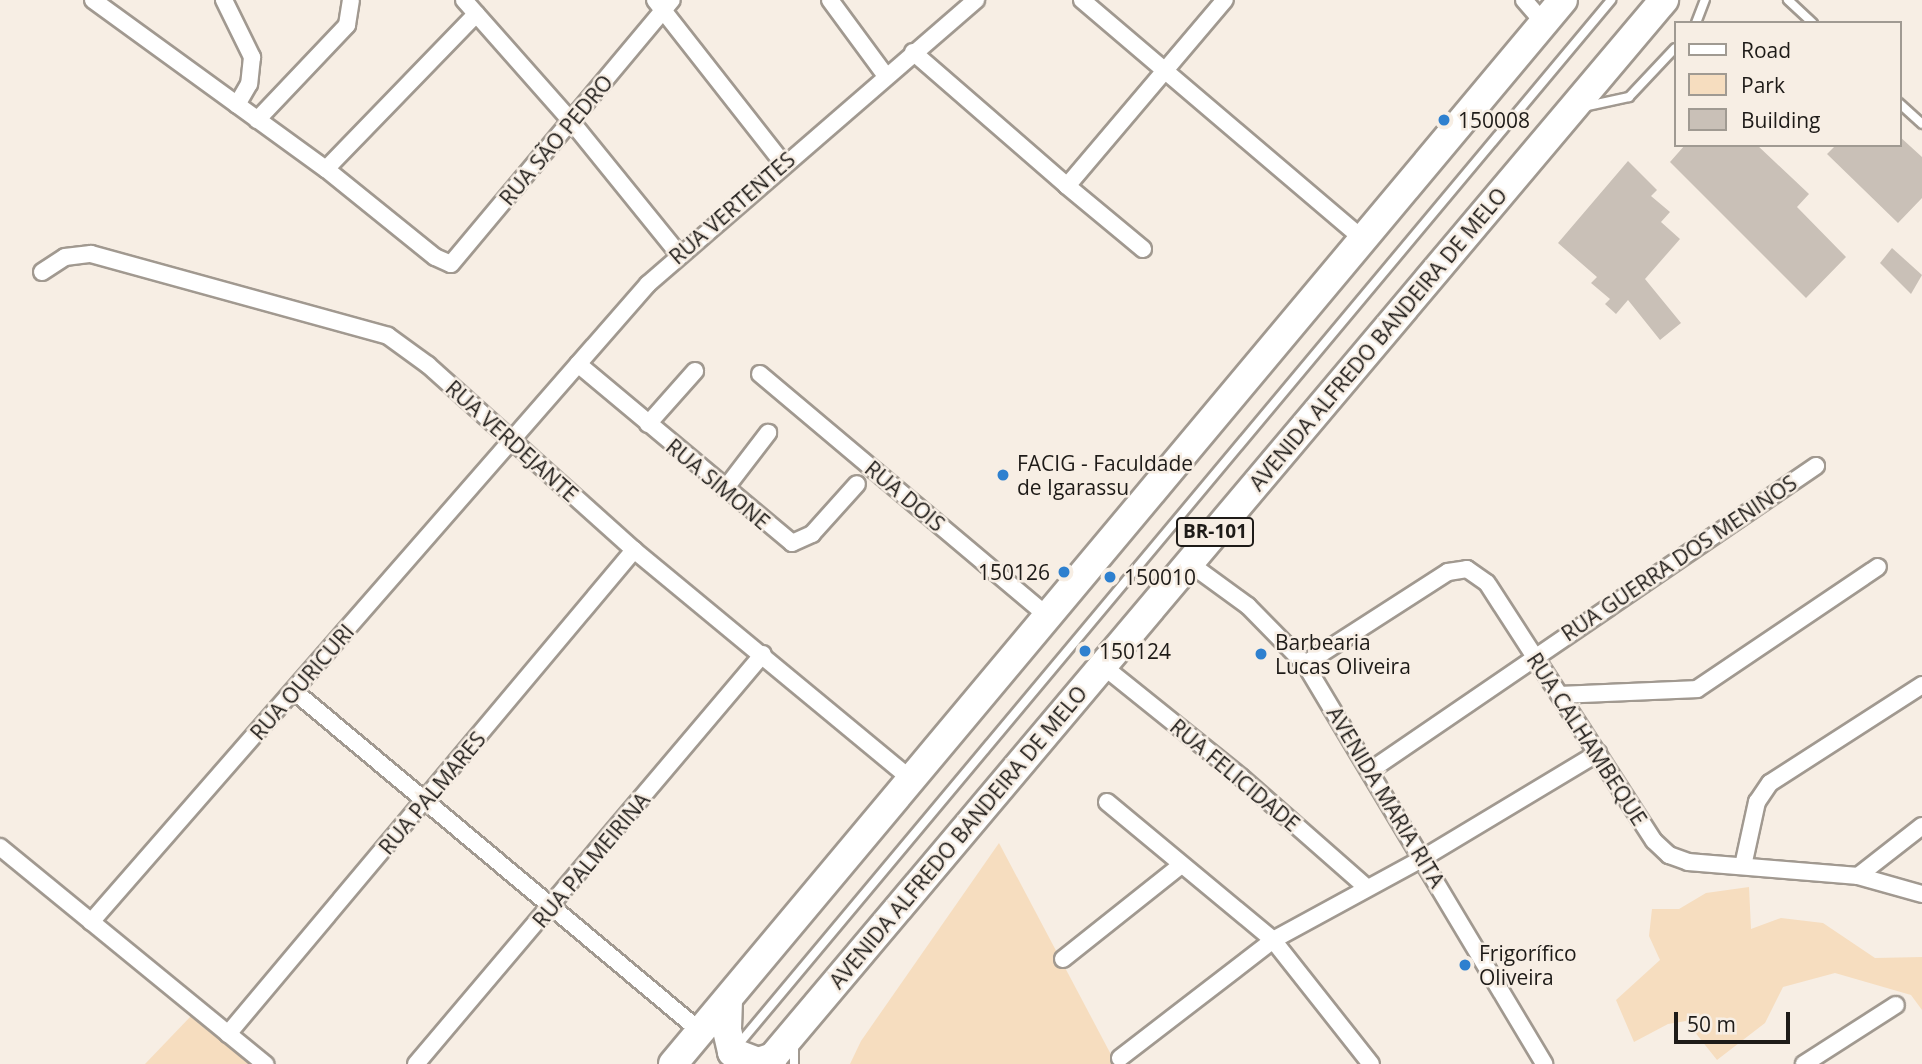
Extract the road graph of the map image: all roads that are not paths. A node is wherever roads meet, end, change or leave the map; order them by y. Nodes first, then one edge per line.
1 (93, 0) edge
2 (224, 0) edge
3 (351, 0) edge
4 (464, 0) edge
5 (830, 0) edge
6 (976, 0) edge
7 (1082, 0) edge
8 (1225, 0) edge
9 (1524, 0) edge
10 (1563, 0) edge
11 (1611, 0) edge
12 (1664, 0) edge
13 (1705, 0) edge
14 (1788, 0) edge
15 (664, 3) edge
16 (476, 14) junction
17 (1697, 21) edge
18 (1811, 21) edge
19 (1544, 23) junction
20 (1674, 49) edge
21 (913, 52) junction
22 (1164, 69) junction
23 (886, 76) junction
24 (237, 105) junction
25 (1901, 105) edge
26 (1573, 108) junction
27 (257, 120) junction
28 (571, 121) junction
29 (1922, 124) edge
30 (783, 163) junction
31 (326, 169) junction
32 (1067, 186) junction
33 (1365, 242) junction
34 (1143, 249) dead end
35 (678, 253) junction
36 (42, 272) dead end
37 (578, 364) junction
38 (695, 371) dead end
39 (760, 374) dead end
40 (648, 424) junction
41 (768, 433) dead end
42 (510, 440) junction
43 (1816, 466) dead end
44 (857, 484) dead end
45 (725, 489) junction
46 (634, 550) junction
47 (1189, 563) junction
48 (1878, 567) dead end
49 (1049, 617) junction
50 (763, 654) junction
51 (1533, 657) junction
52 (1305, 664) junction
53 (1103, 666) junction
54 (1922, 685) edge
55 (294, 691) junction
56 (1561, 695) junction
57 (1598, 753) junction
58 (1371, 771) junction
59 (913, 781) junction
60 (425, 802) junction
61 (1107, 802) dead end
62 (1922, 826) edge
63 (0, 847) edge
64 (1424, 858) junction
65 (1180, 866) junction
66 (1743, 866) junction
67 (1858, 876) junction
68 (1365, 886) junction
69 (1922, 894) edge
70 (551, 908) junction
71 (91, 922) junction
72 (1273, 940) junction
73 (1063, 960) dead end
74 (728, 1000) junction
75 (1896, 1005) dead end
76 (700, 1031) junction
77 (228, 1034) junction
78 (727, 1058) edge
79 (1120, 1058) dead end
80 (778, 1062) edge
81 (265, 1064) edge
82 (416, 1064) edge
83 (673, 1064) edge
84 (1371, 1064) edge
85 (1544, 1064) edge
86 (1804, 1064) edge

1 - 24 street
2 - 24 street
3 - 27 street
4 - 16 street
5 - 23 street
6 - 21 street, RUA VERTENTES
7 - 22 street
8 - 22 street
9 - 19 street
10 - 19 highway
11 - 78 lane
12 - 26 highway, AVENIDA ALFREDO BANDEIRA DE MELO / BR-101
13 - 17 lane
14 - 18 lane
15 - 28 street, RUA SÃO PEDRO
15 - 30 street
16 - 28 street
16 - 31 street
19 - 33 highway
20 - 26 lane
21 - 23 street, RUA VERTENTES
21 - 32 street
22 - 32 street
22 - 33 street
23 - 30 street, RUA VERTENTES
24 - 27 street
25 - 29 lane
26 - 47 highway, AVENIDA ALFREDO BANDEIRA DE MELO / BR-101
27 - 31 street
28 - 31 street, RUA SÃO PEDRO
28 - 35 street
30 - 35 street, RUA VERTENTES
32 - 34 street
33 - 49 highway
35 - 37 street, RUA VERTENTES
36 - 42 street, RUA VERDEJANTE
37 - 40 street, RUA SIMONE
37 - 42 street, RUA VERTENTES
38 - 40 street
39 - 49 street, RUA DOIS
40 - 45 street, RUA SIMONE
41 - 45 street
42 - 46 street, RUA VERDEJANTE
42 - 55 street, RUA OURICURI
43 - 51 street, RUA GUERRA DOS MENINOS
44 - 45 street, RUA SIMONE
46 - 50 street, RUA VERDEJANTE
46 - 60 street, RUA PALMARES
47 - 52 street, AVENIDA MARIA RITA
47 - 53 highway, AVENIDA ALFREDO BANDEIRA DE MELO / BR-101
48 - 56 street
49 - 59 highway
50 - 59 street, RUA VERDEJANTE
50 - 70 street, RUA PALMEIRINA
51 - 52 street, RUA CALHAMBEQUE
51 - 56 street, RUA CALHAMBEQUE
51 - 58 street, RUA GUERRA DOS MENINOS
52 - 58 street, AVENIDA MARIA RITA
53 - 68 street, RUA FELICIDADE
53 - 80 highway, AVENIDA ALFREDO BANDEIRA DE MELO / BR-101
54 - 66 street
55 - 60 street
55 - 71 street, RUA OURICURI
56 - 57 street, RUA CALHAMBEQUE
57 - 64 street
57 - 66 street, RUA CALHAMBEQUE
58 - 64 street, AVENIDA MARIA RITA
59 - 74 highway
60 - 70 street
60 - 77 street, RUA PALMARES
61 - 65 street
62 - 67 street
63 - 71 street
64 - 68 street
64 - 85 street, AVENIDA MARIA RITA
65 - 72 street
65 - 73 street
66 - 67 street, RUA CALHAMBEQUE
67 - 69 street, RUA CALHAMBEQUE
68 - 72 street
70 - 76 street
70 - 82 street, RUA PALMEIRINA
71 - 77 street
72 - 79 street
72 - 84 street
74 - 76 highway
74 - 78 highway
75 - 86 street
76 - 83 highway
77 - 81 street
78 - 80 highway

